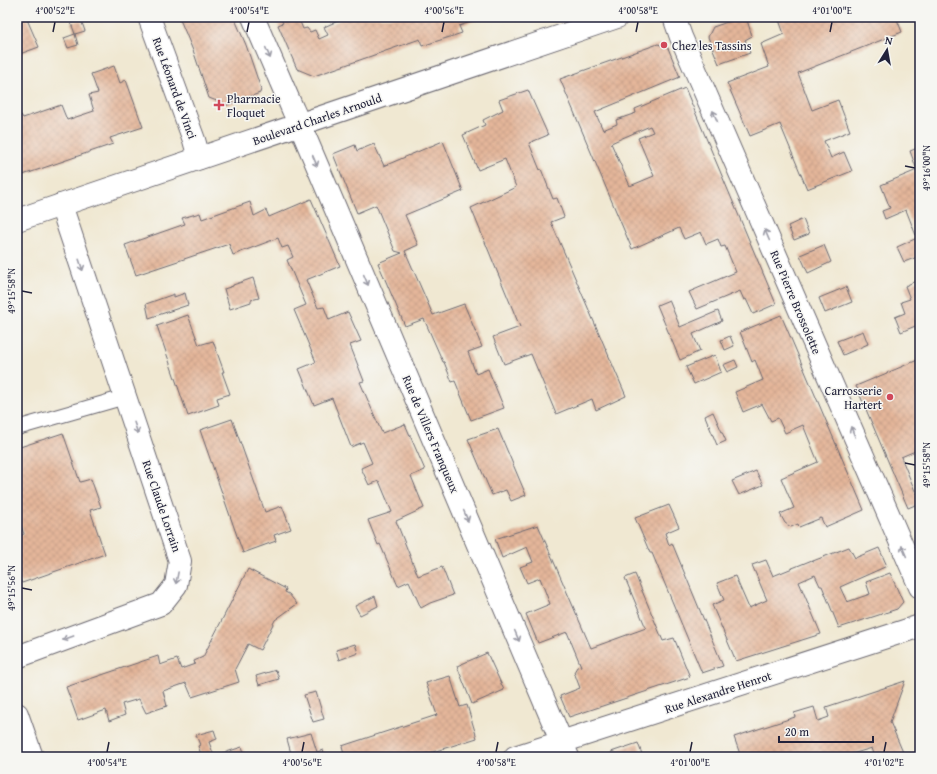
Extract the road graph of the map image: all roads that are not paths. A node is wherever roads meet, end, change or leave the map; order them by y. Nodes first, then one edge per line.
1 (149, 17) edge
2 (253, 17) edge
3 (617, 17) edge
4 (674, 17) edge
5 (300, 125) junction
6 (199, 158) junction
7 (61, 205) junction
8 (17, 220) edge
9 (125, 397) junction
10 (17, 428) edge
11 (920, 587) edge
12 (920, 626) edge
13 (17, 657) edge
14 (17, 714) edge
15 (565, 750) edge
16 (32, 757) edge
17 (515, 757) edge

1 - 6 street, Rue Léonard de Vinci
2 -> 5 street, Boulevard Charles Arnould
3 - 5 street, Boulevard Charles Arnould
11 -> 4 street, Rue Pierre Brossolette
5 - 6 street, Boulevard Charles Arnould
5 -> 15 street, Rue de Villers Franqueux
6 - 7 street, Boulevard Charles Arnould
7 - 8 street, Boulevard Charles Arnould
7 -> 9 street, Rue Claude Lorrain
9 - 10 lane
9 -> 13 street, Rue Claude Lorrain
12 - 15 street, Rue Alexandre Henrot
14 - 16 street
15 - 17 street, Rue Alexandre Henrot

